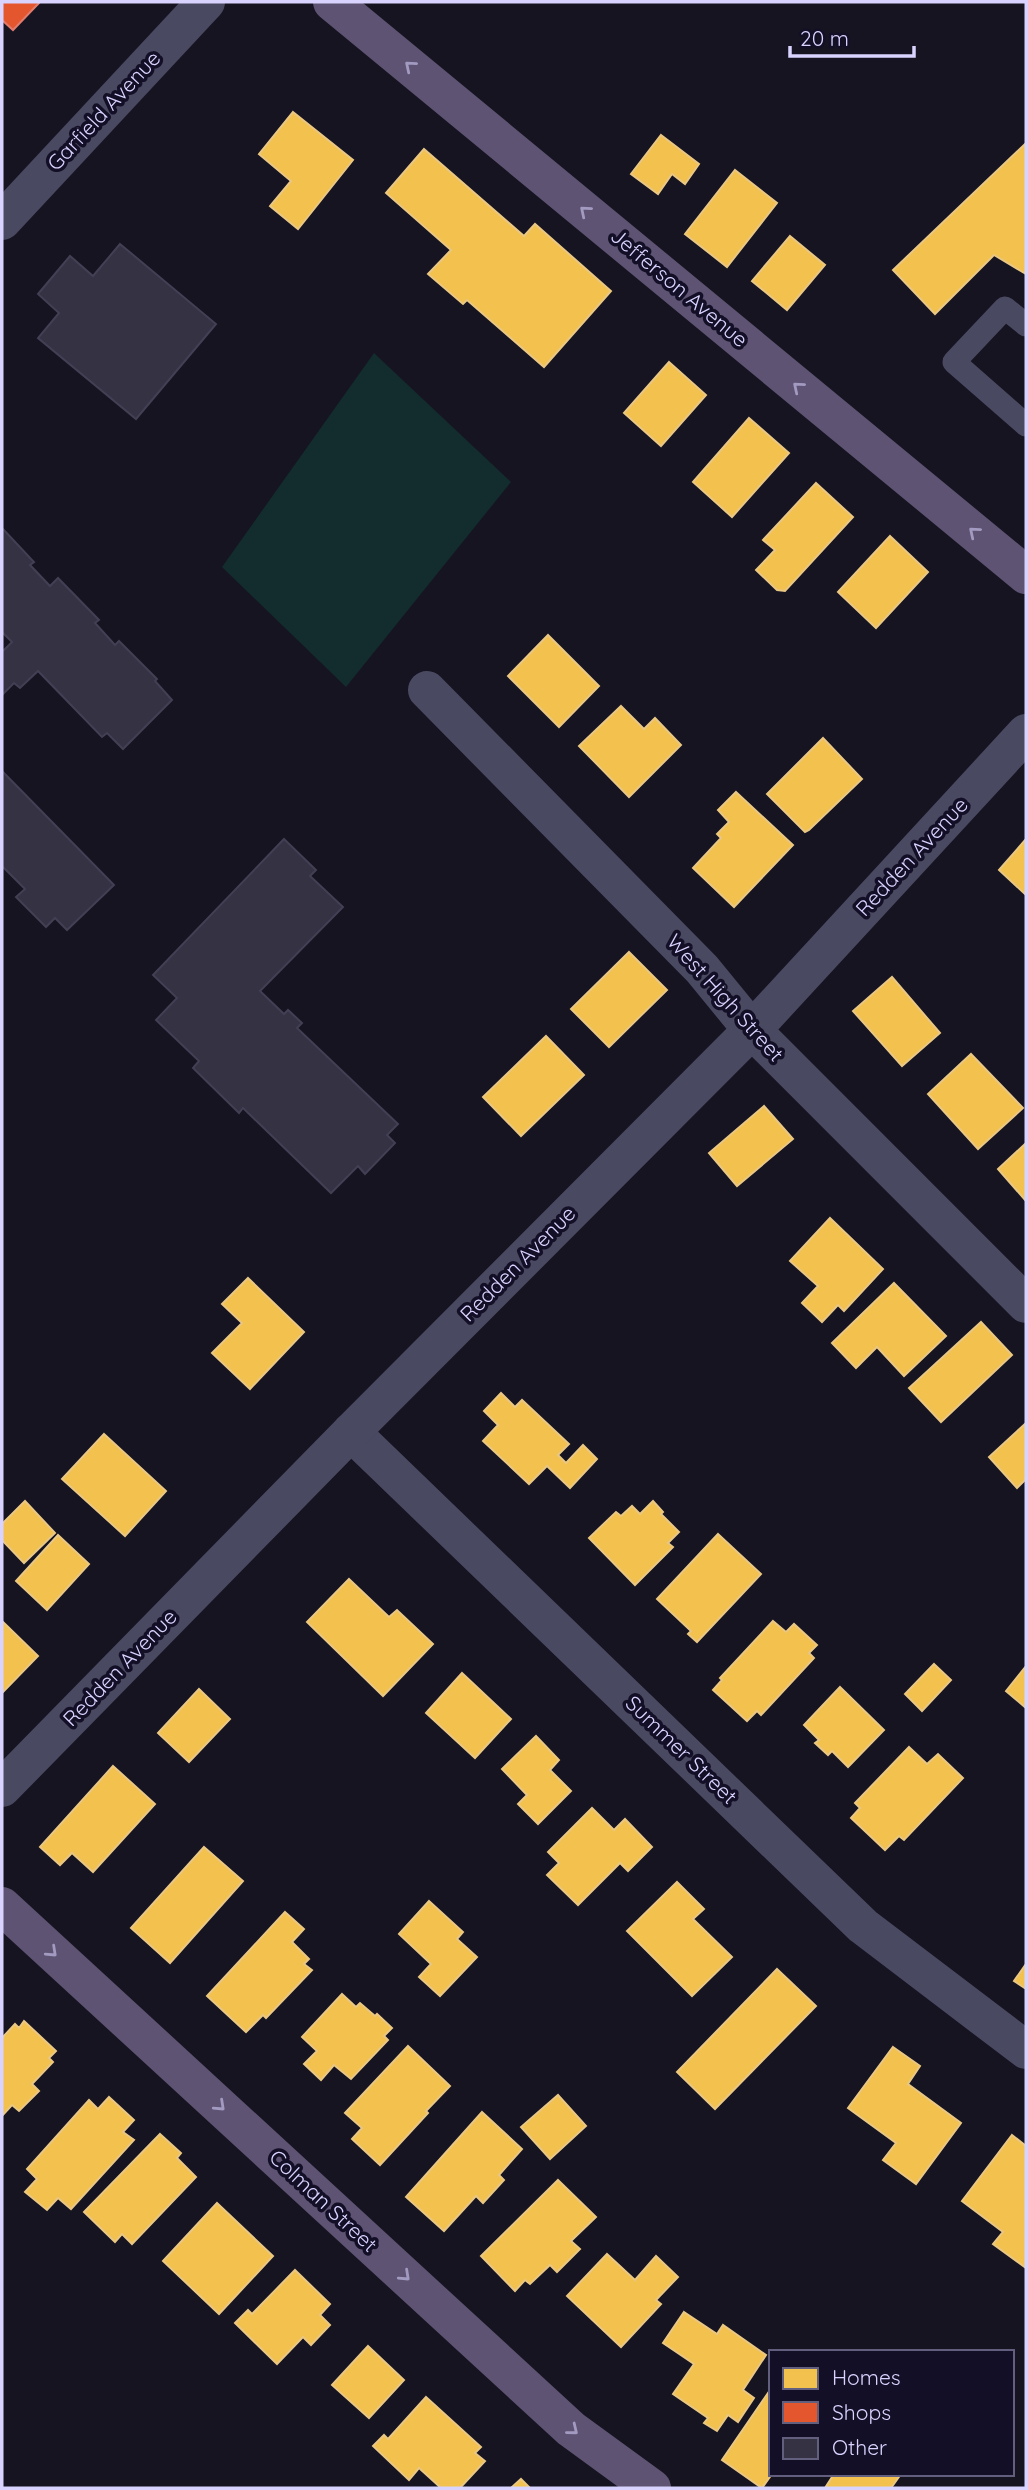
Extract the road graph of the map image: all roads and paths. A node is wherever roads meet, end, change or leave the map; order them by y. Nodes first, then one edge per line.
1 (206, 2) edge
2 (332, 2) edge
3 (2, 221) edge
4 (1026, 325) edge
5 (1026, 425) edge
6 (1026, 575) edge
7 (426, 690) dead end
8 (1026, 733) edge
9 (752, 1030) junction
10 (1026, 1304) edge
11 (351, 1432) junction
12 (2, 1788) edge
13 (2, 1906) edge
14 (1026, 2050) edge
15 (652, 2488) edge

1 - 3 street, Garfield Avenue
6 -> 2 main road, Jefferson Avenue
4 - 5 lane
7 - 9 street, West High Street
8 - 9 street, Redden Avenue
9 - 10 street, West High Street
9 - 11 street, Redden Avenue
11 - 12 street, Redden Avenue
11 - 14 street, Summer Street
13 -> 15 main road, Colman Street

